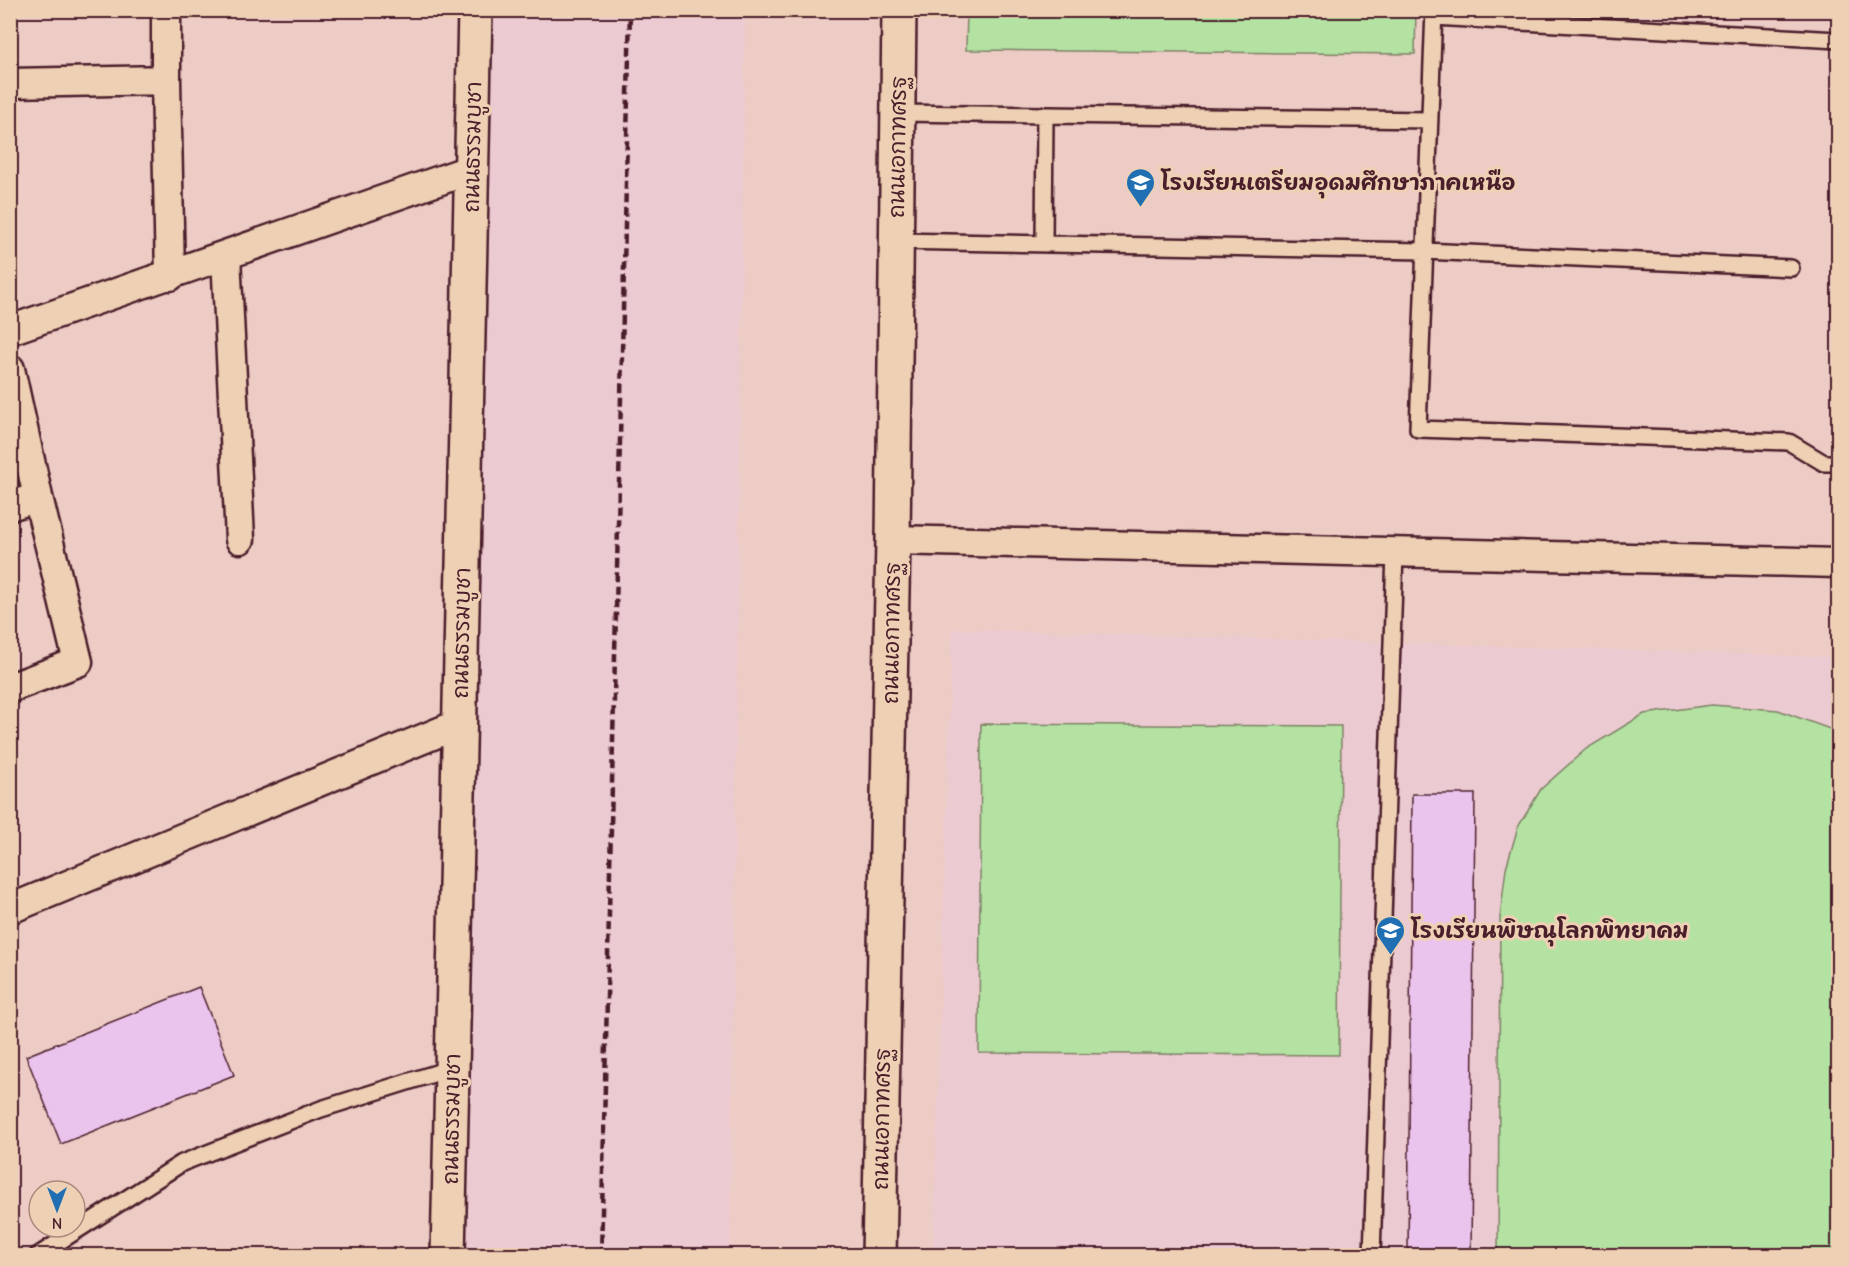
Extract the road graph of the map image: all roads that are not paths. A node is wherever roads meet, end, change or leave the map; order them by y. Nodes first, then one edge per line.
1 (166, 10) edge
2 (475, 10) edge
3 (899, 10) edge
4 (1434, 14) edge
5 (1839, 40) edge
6 (165, 80) junction
7 (10, 83) edge
8 (898, 112) junction
9 (1045, 115) junction
10 (1430, 120) junction
11 (472, 169) junction
12 (896, 241) junction
13 (1044, 244) junction
14 (1424, 251) junction
15 (226, 256) junction
16 (1791, 268) dead end
17 (170, 276) junction
18 (10, 330) edge
19 (10, 369) edge
20 (1839, 463) edge
21 (38, 497) junction
22 (10, 506) edge
23 (240, 539) dead end
24 (893, 540) junction
25 (1395, 552) junction
26 (1839, 563) edge
27 (10, 688) edge
28 (459, 724) junction
29 (10, 909) edge
30 (452, 1068) junction
31 (37, 1256) edge
32 (448, 1256) edge
33 (879, 1256) edge
34 (1371, 1256) edge

1 - 6 street
2 - 11 main road, ถนนธรรมบูชา
3 - 8 main road, ถนนเอกาทศรฐ
4 - 5 lane
4 - 10 lane
6 - 7 street
6 - 17 street
8 - 9 lane
8 - 12 main road, ถนนเอกาทศรฐ
9 - 10 lane
9 - 13 lane
10 - 14 lane
11 - 15 street
11 - 28 main road, ถนนธรรมบูชา
12 - 13 lane
12 - 24 main road, ถนนเอกาทศรฐ
13 - 14 lane
14 - 16 lane
14 - 20 lane
15 - 17 street
15 - 23 street
17 - 18 street
19 - 21 street
21 - 22 street
21 - 27 street
24 - 25 street
24 - 33 main road, ถนนเอกาทศรฐ
25 - 26 street
25 - 34 lane
28 - 29 street
28 - 30 main road, ถนนธรรมบูชา
30 - 31 lane
30 - 32 main road, ถนนธรรมบูชา

